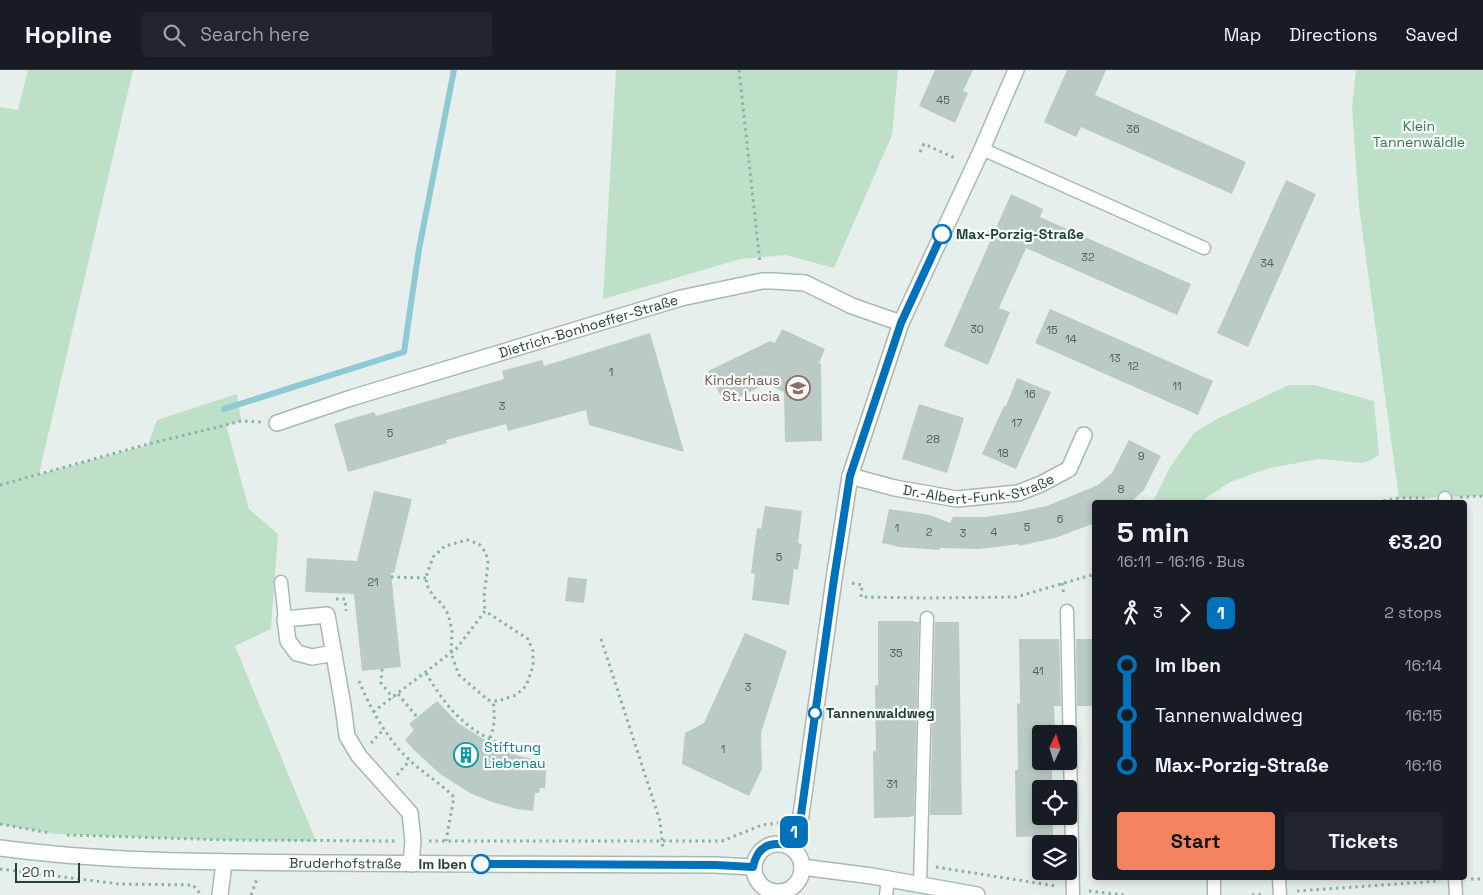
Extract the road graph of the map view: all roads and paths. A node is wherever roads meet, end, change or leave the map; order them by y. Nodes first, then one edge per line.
1 (739, 70) edge
2 (1016, 70) edge
3 (982, 149) junction
4 (920, 152) dead end
5 (974, 166) junction
6 (1204, 248) dead end
7 (762, 281) junction
8 (901, 323) junction
9 (277, 422) joint
10 (1084, 435) dead end
11 (850, 476) junction
12 (0, 486) edge
13 (1092, 575) edge
14 (391, 577) dead end
15 (427, 578) junction
16 (834, 579) junction
17 (281, 582) dead end
18 (327, 600) dead end
19 (485, 612) junction
20 (1067, 612) dead end
21 (347, 617) dead end
22 (927, 618) dead end
23 (285, 619) junction
24 (601, 639) dead end
25 (334, 653) junction
26 (451, 653) junction
27 (382, 669) dead end
28 (426, 672) junction
29 (359, 681) dead end
30 (398, 694) junction
31 (393, 698) junction
32 (493, 701) junction
33 (374, 712) junction
34 (417, 717) dead end
35 (490, 738) junction
36 (526, 752) dead end
37 (446, 841) dead end
38 (787, 845) junction
39 (0, 848) edge
40 (224, 863) junction
41 (411, 864) junction
42 (921, 864) junction
43 (665, 865) junction
44 (753, 867) junction
45 (802, 868) junction
46 (0, 869) edge
47 (888, 879) junction
48 (1467, 879) edge
49 (1483, 879) edge
50 (1214, 880) edge
51 (1279, 880) edge
52 (1443, 880) edge
53 (1455, 880) edge
54 (920, 885) junction
55 (1073, 892) edge
56 (773, 893) edge
57 (1280, 894) edge
58 (201, 895) edge
59 (220, 895) edge
60 (886, 895) edge
61 (977, 895) edge
62 (1124, 895) edge
63 (1214, 895) edge
64 (1252, 895) edge
65 (1456, 895) edge

1 - 7 path
2 - 3 street
3 - 5 street
3 - 6 lane
4 - 5 path
5 - 8 street
7 - 8 street, Dietrich-Bonhoeffer-Straße
7 - 9 street, Dietrich-Bonhoeffer-Straße
8 - 11 street
9 - 12 path
10 - 11 street, Dr.-Albert-Funk-Straße
11 - 16 street
13 - 16 path
14 - 15 path
15 - 19 path
15 - 26 path
16 - 38 street
17 - 23 lane
18 - 21 path
19 - 26 path
19 - 32 path
20 - 55 lane
22 - 42 lane
23 - 25 street
23 - 25 street
24 - 43 path
25 - 41 street
26 - 28 path
26 - 32 path
27 - 31 path
28 - 30 path
28 - 35 path
29 - 33 path
30 - 31 path
30 - 34 path
31 - 33 path
32 - 35 path
33 - 37 path
35 - 36 path
38 - 44 street
38 - 45 street
39 - 40 street, Bruderhofstraße
40 - 41 street, Bruderhofstraße
40 - 59 street
41 - 43 street, Bruderhofstraße
42 - 54 lane
42 - 55 path
43 - 44 street, Bruderhofstraße
44 - 56 street
45 - 47 street
45 - 56 street
46 - 58 path
47 - 54 street
47 - 60 lane
48 - 49 path
50 - 63 lane
51 - 57 lane
52 - 57 path
53 - 65 lane
54 - 61 street
55 - 62 path
57 - 64 path

